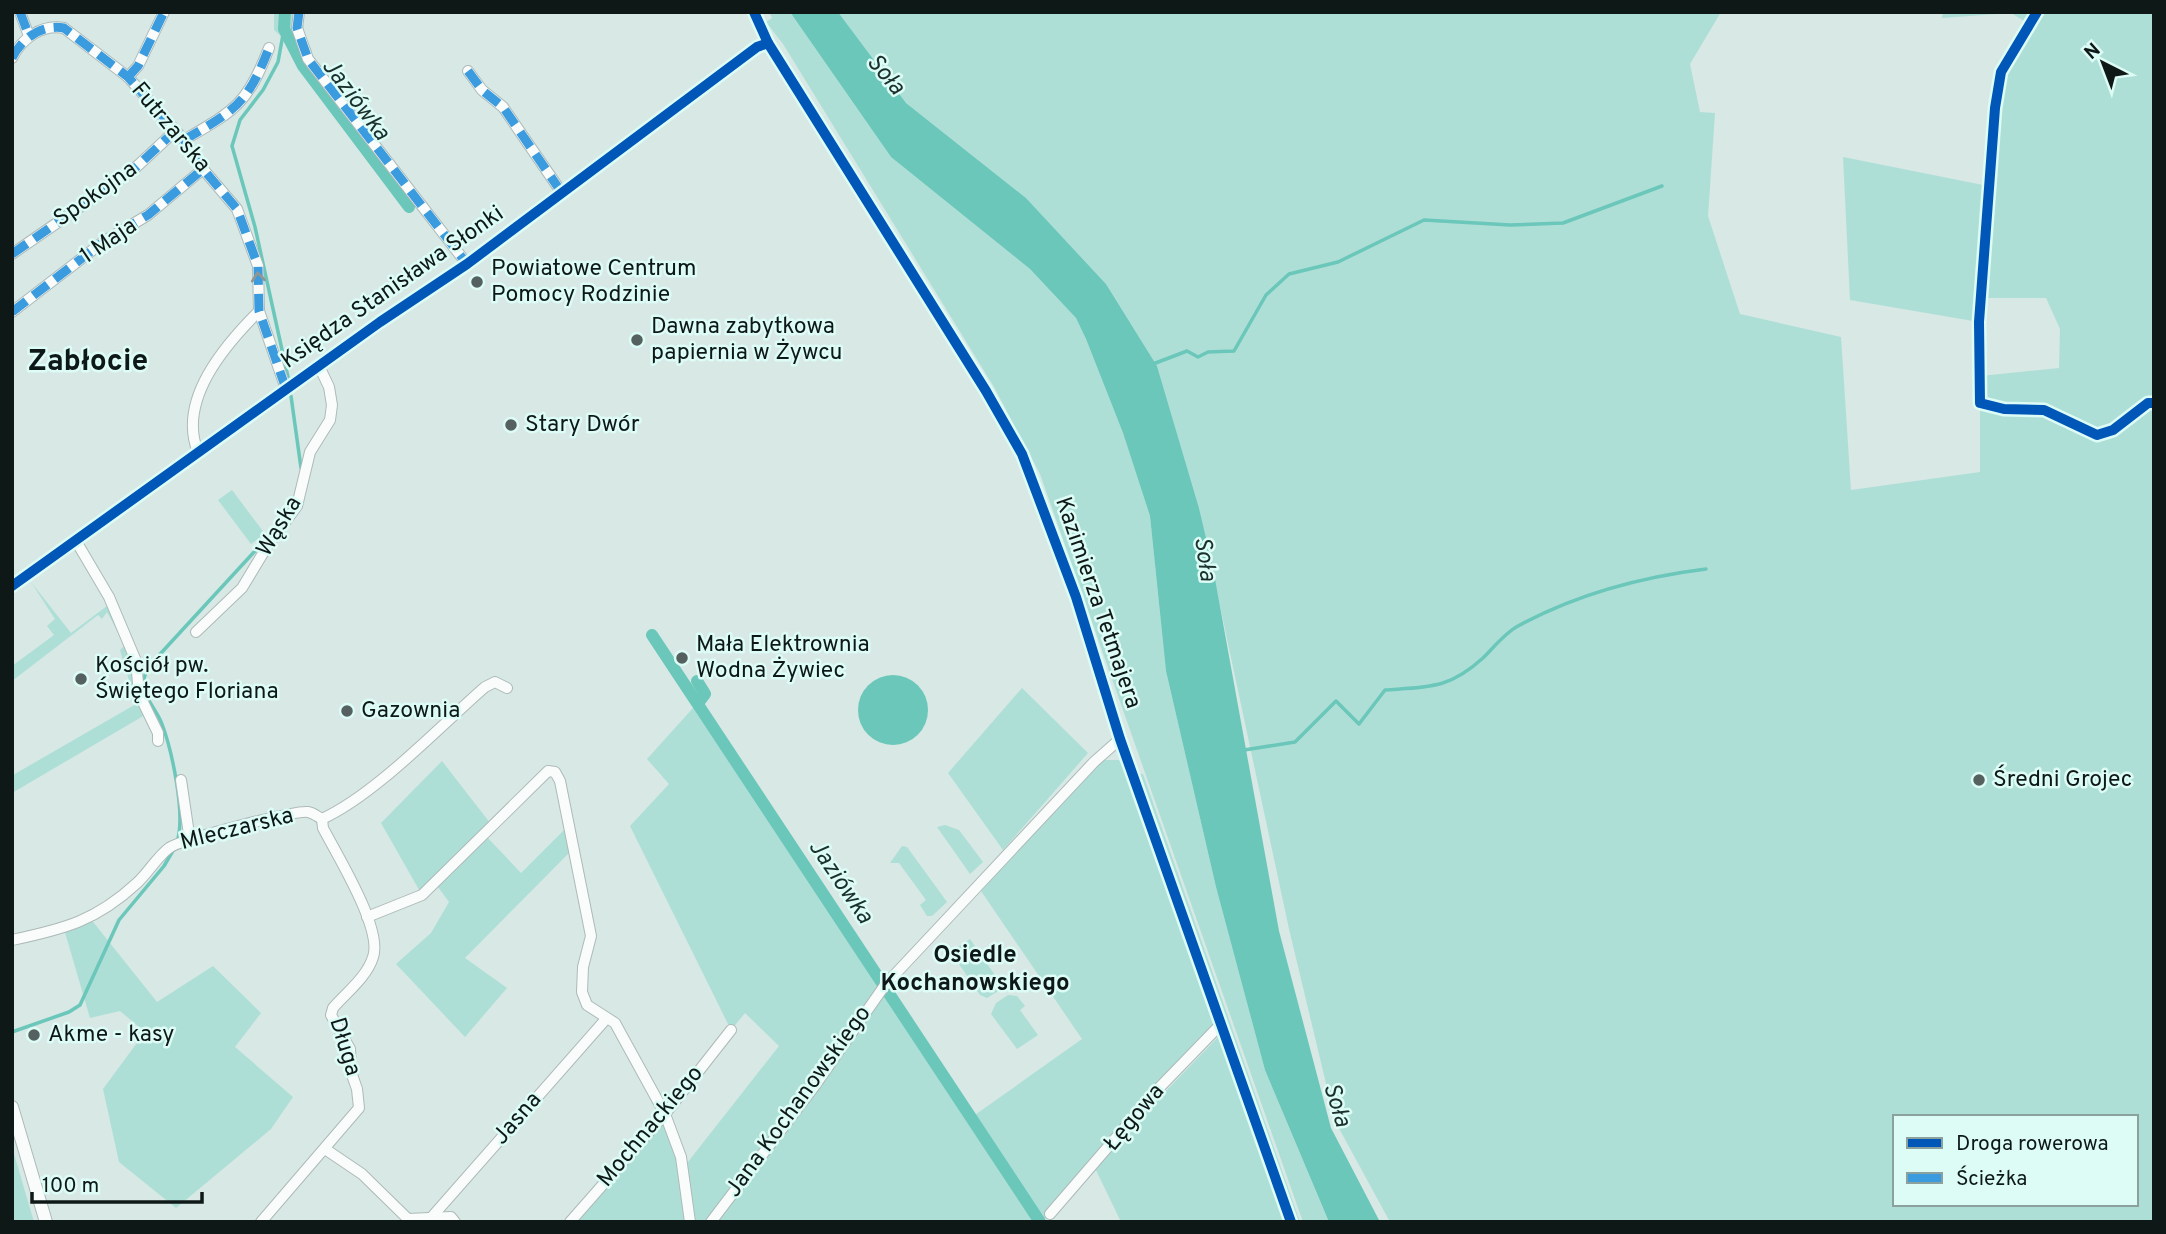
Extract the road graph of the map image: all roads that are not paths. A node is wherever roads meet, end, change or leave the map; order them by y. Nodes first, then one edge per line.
1 (20, 12) edge
2 (164, 12) edge
3 (299, 12) edge
4 (754, 12) edge
5 (29, 36) junction
6 (768, 43) junction
7 (269, 48) dead end
8 (14, 50) edge
9 (468, 71) dead end
10 (128, 77) junction
11 (175, 131) junction
12 (184, 140) junction
13 (202, 169) junction
14 (562, 193) junction
15 (12, 254) edge
16 (467, 264) junction
17 (259, 311) junction
18 (12, 312) edge
19 (319, 366) junction
20 (286, 389) junction
21 (198, 452) junction
22 (76, 541) junction
23 (12, 586) edge
24 (196, 632) dead end
25 (507, 688) dead end
26 (1120, 739) junction
27 (158, 741) dead end
28 (181, 780) dead end
29 (322, 820) junction
30 (180, 844) junction
31 (367, 917) junction
32 (12, 940) edge
33 (606, 1019) junction
34 (1222, 1023) junction
35 (731, 1030) dead end
36 (12, 1107) edge
37 (666, 1114) junction
38 (325, 1149) junction
39 (1050, 1213) dead end
40 (430, 1219) junction
41 (46, 1222) edge
42 (261, 1222) edge
43 (455, 1222) edge
44 (570, 1222) edge
45 (690, 1222) edge
46 (711, 1222) edge
47 (1291, 1222) edge

1 - 5 street
2 - 10 street
3 - 16 street
4 - 6 street
5 - 8 street
5 - 10 street, Futrzarska
6 - 14 street, Księdza Stanisława Słonki
6 - 26 street, Kazimierza Tetmajera
7 - 12 street
9 - 14 street
10 - 11 street, Futrzarska
11 - 12 street, Futrzarska
11 - 15 street, Spokojna
12 - 13 street, Futrzarska
17 -> 13 street, Futrzarska
13 - 18 street, 1 Maja
14 - 16 street, Księdza Stanisława Słonki
16 - 19 street, Księdza Stanisława Słonki
17 - 20 street, Futrzarska
17 - 21 street
19 - 20 street, Księdza Stanisława Słonki
19 - 24 street, Wąska
20 - 21 street, Księdza Stanisława Słonki
21 - 22 street, Księdza Stanisława Słonki
22 - 23 street, Księdza Stanisława Słonki
22 - 27 street
25 - 29 street
26 - 34 street, Kazimierza Tetmajera
26 - 46 street, Jana Kochanowskiego
28 - 30 street
29 - 30 street, Mleczarska
29 - 31 street, Długa
30 - 32 street, Mleczarska
31 - 33 street
31 - 38 street, Długa
33 - 37 street
33 - 40 street, Jasna
34 - 39 street, Łęgowa
34 - 47 street, Kazimierza Tetmajera
35 - 37 street, Mochnackiego
36 - 41 street
37 - 44 street, Mochnackiego
37 - 45 street
38 - 40 street
38 - 42 street, Długa
40 - 43 street

